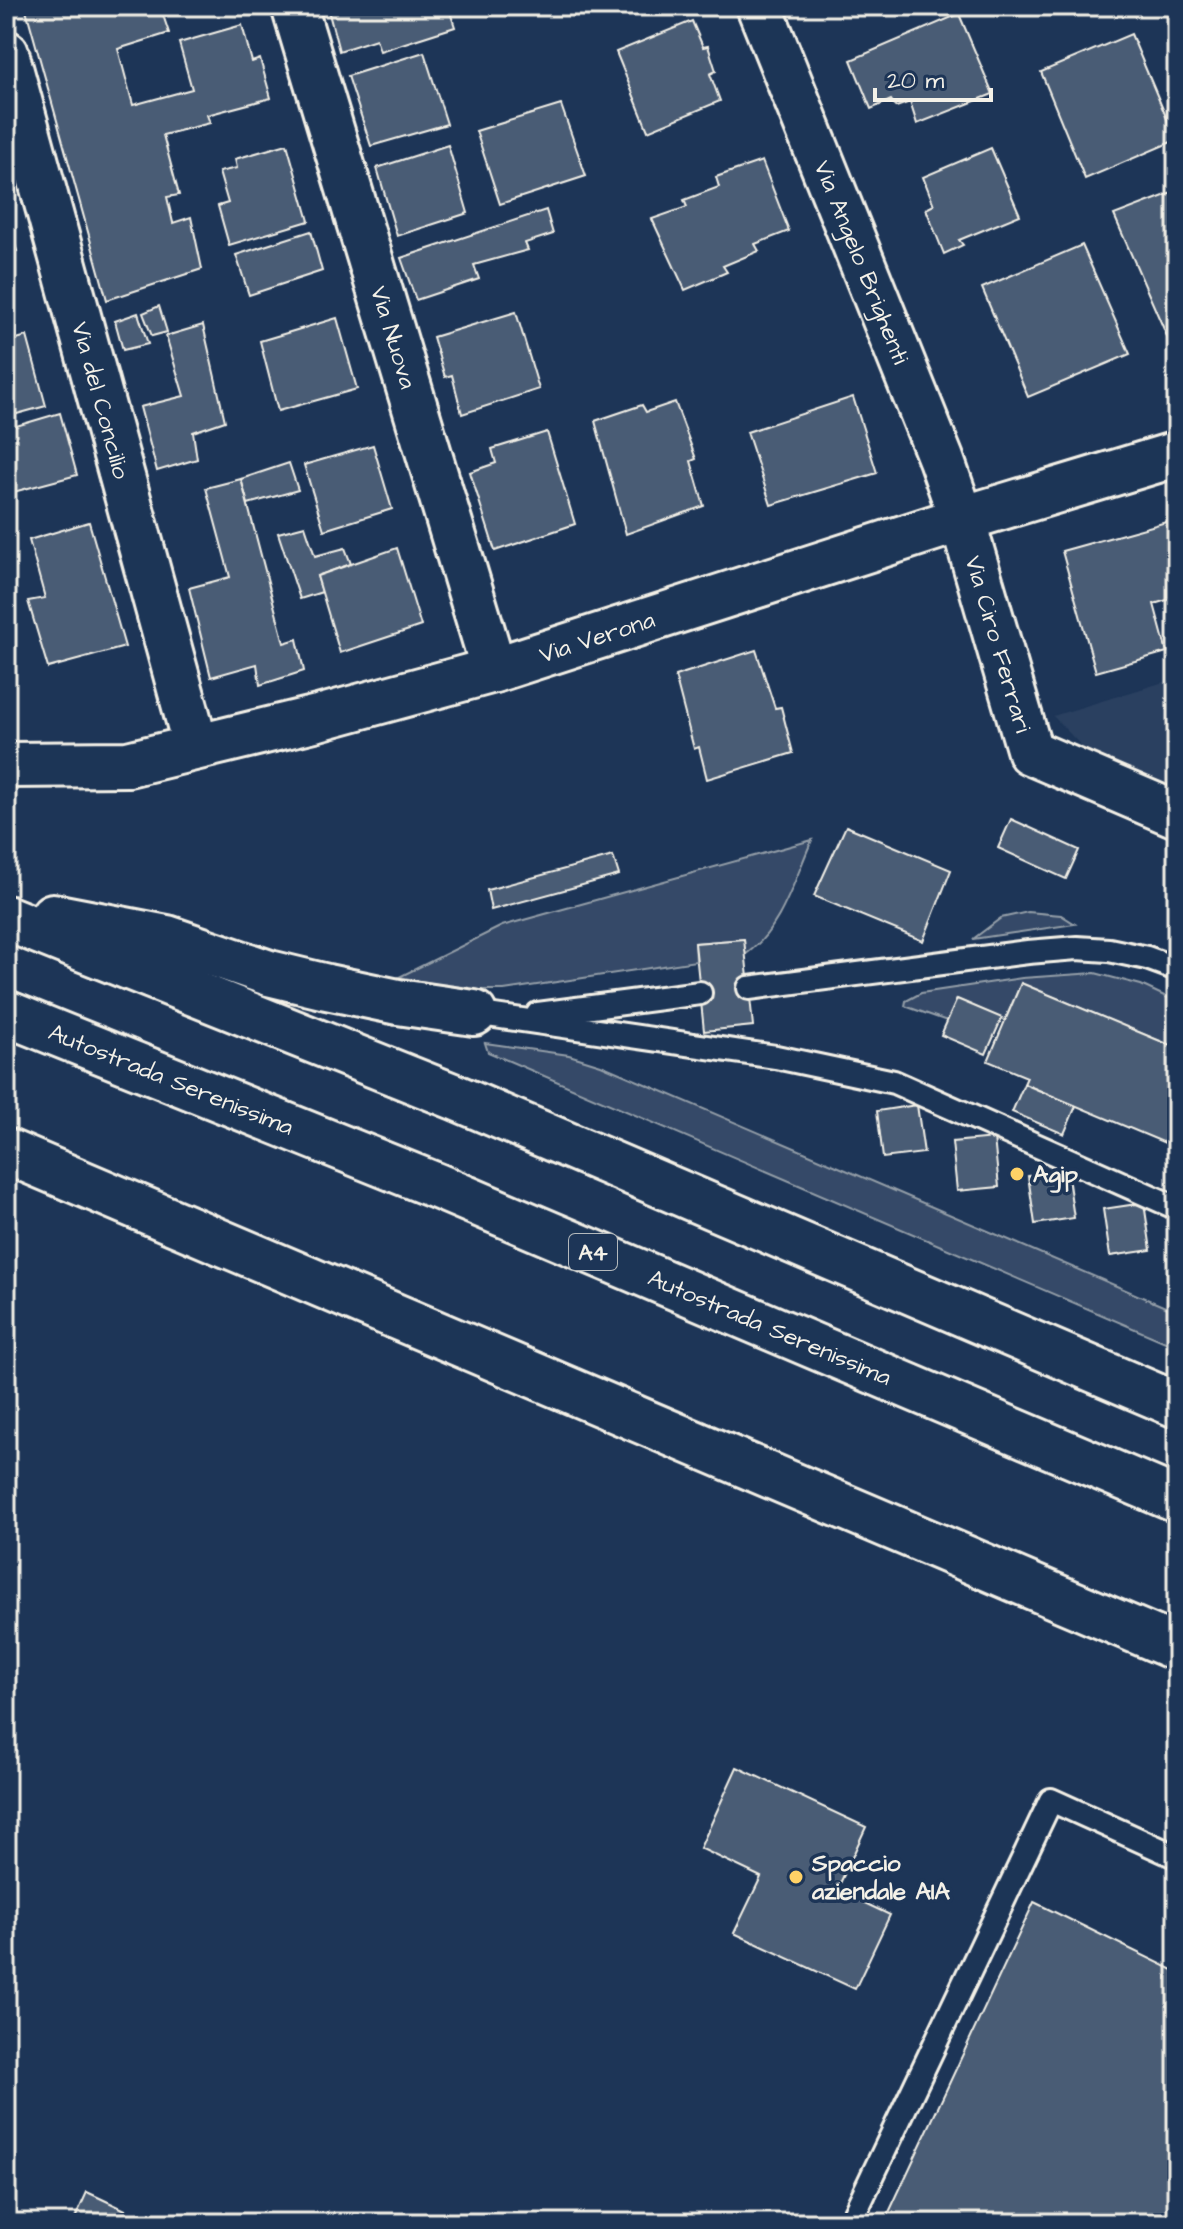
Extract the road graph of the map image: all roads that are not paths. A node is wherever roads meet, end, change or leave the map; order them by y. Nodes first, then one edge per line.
1 (294, 6) edge
2 (759, 6) edge
3 (6, 53) edge
4 (1177, 454) edge
5 (962, 519) junction
6 (494, 670) junction
7 (196, 747) junction
8 (6, 765) edge
9 (1177, 815) edge
10 (6, 907) edge
11 (6, 918) edge
12 (1177, 969) edge
13 (749, 988) dead end
14 (700, 993) dead end
15 (6, 1013) edge
16 (493, 1015) junction
17 (6, 1151) edge
18 (1177, 1208) edge
19 (1177, 1405) edge
20 (1177, 1500) edge
21 (1177, 1648) edge
22 (1177, 1857) edge
23 (850, 2223) edge

1 - 6 main road, Via Nuova
2 - 5 main road, Via Angelo Brighenti
3 - 7 main road, Via del Concilio
4 - 5 main road, Via Verona
5 - 6 main road, Via Verona
5 - 9 main road, Via Ciro Ferrari
6 - 7 main road, Via Verona
7 - 8 main road, Via Verona
10 - 16 main road
11 - 19 main road
12 - 13 lane
14 - 16 lane
15 - 20 main road, Autostrada Serenissima / A4
16 - 18 lane
17 - 21 main road
22 - 23 lane

